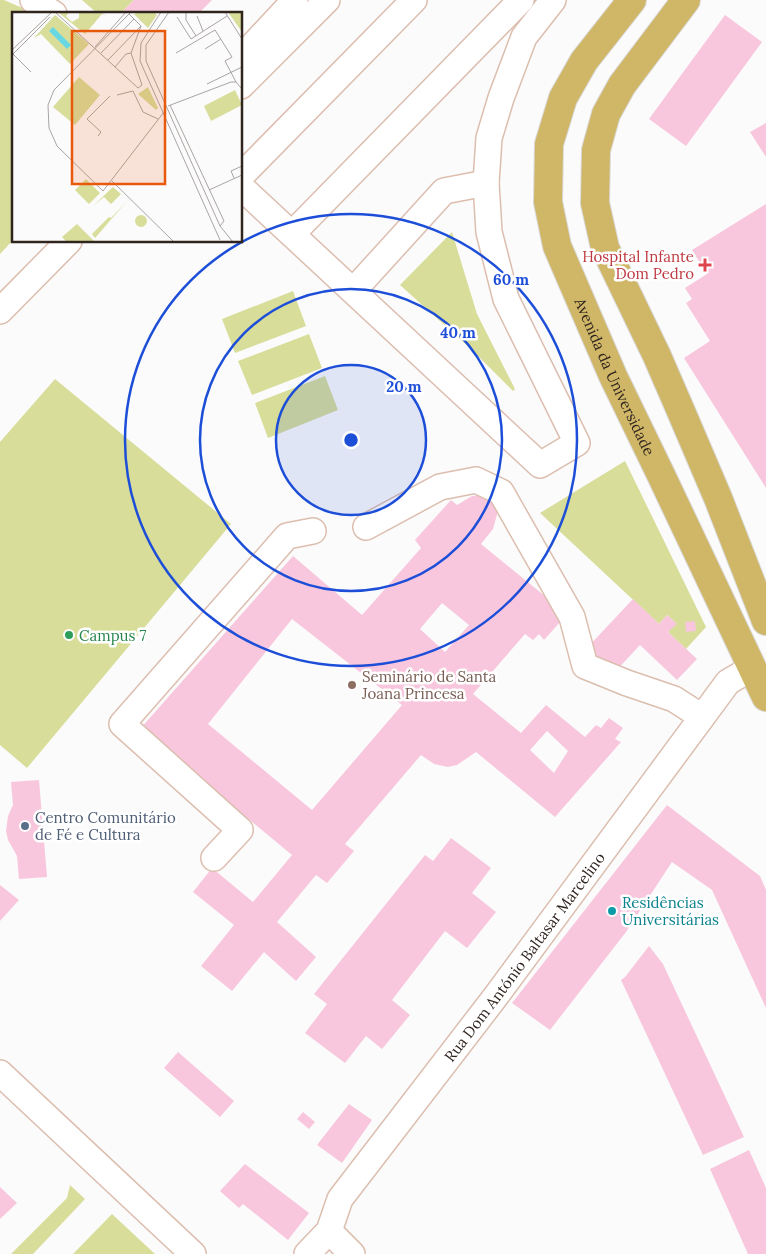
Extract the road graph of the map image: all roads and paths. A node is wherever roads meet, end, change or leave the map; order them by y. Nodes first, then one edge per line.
1 (33, 0) edge
2 (295, 0) edge
3 (327, 0) edge
4 (414, 0) edge
5 (521, 0) edge
6 (553, 0) edge
7 (632, 0) edge
8 (686, 0) edge
9 (51, 12) edge
10 (242, 57) edge
11 (242, 85) edge
12 (242, 175) edge
13 (486, 183) junction
14 (242, 189) edge
15 (292, 234) junction
16 (69, 242) edge
17 (353, 291) junction
18 (0, 311) edge
19 (366, 527) dead end
20 (313, 531) dead end
21 (765, 619) edge
22 (736, 631) junction
23 (752, 668) junction
24 (766, 697) edge
25 (702, 717) junction
26 (214, 858) dead end
27 (0, 1073) edge
28 (329, 1231) junction
29 (193, 1254) edge
30 (307, 1254) edge
31 (352, 1254) edge

1 - 9 street
2 - 10 street
3 - 11 street
4 - 12 street
5 - 15 street
6 - 13 street
7 - 22 main road, Avenida da Universidade
8 - 21 main road
13 - 17 street
13 - 17 street
14 - 15 street
15 - 17 street
16 - 18 street
19 - 25 street
20 - 26 street
21 - 22 street
22 - 23 main road, Avenida da Universidade
23 - 24 main road, Avenida da Universidade
23 - 25 street, Rua Dom António Baltasar Marcelino
25 - 28 street, Rua Dom António Baltasar Marcelino
27 - 29 street
28 - 30 street, Rua Dom António Baltasar Marcelino
28 - 31 street

